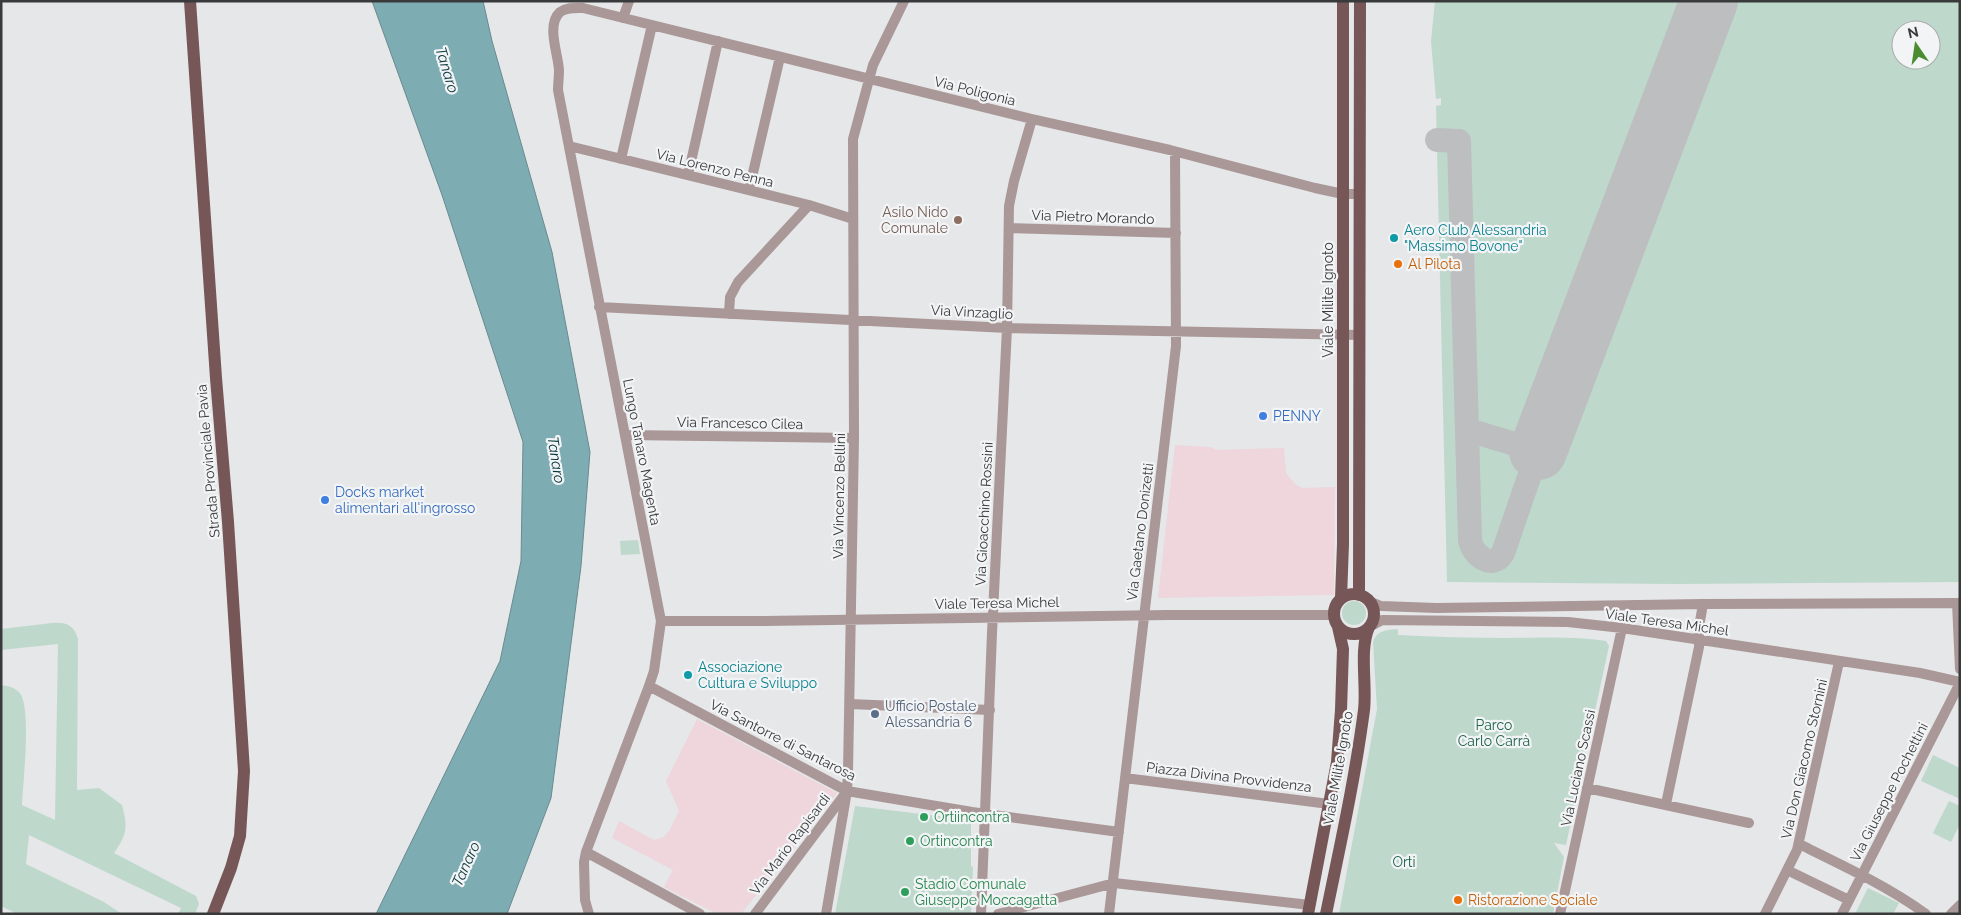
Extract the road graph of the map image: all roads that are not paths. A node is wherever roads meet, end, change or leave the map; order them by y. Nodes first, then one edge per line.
1 (190, 1) edge
2 (629, 1) edge
3 (904, 1) edge
4 (1343, 1) edge
5 (1360, 1) edge
6 (584, 8) joint
7 (623, 18) junction
8 (652, 25) junction
9 (718, 41) junction
10 (780, 57) junction
11 (869, 78) junction
12 (1032, 119) junction
13 (569, 146) junction
14 (1175, 152) junction
15 (621, 159) junction
16 (688, 175) junction
17 (750, 190) junction
18 (1343, 194) junction
19 (1360, 194) junction
20 (809, 205) junction
21 (853, 218) junction
22 (1009, 228) junction
23 (1176, 233) junction
24 (599, 307) junction
25 (729, 314) junction
26 (854, 320) junction
27 (1007, 328) junction
28 (1176, 331) junction
29 (1343, 334) junction
30 (1360, 335) junction
31 (625, 435) junction
32 (854, 438) junction
33 (1341, 598) junction
34 (1364, 598) junction
35 (1958, 603) edge
36 (1703, 604) junction
37 (1144, 615) junction
38 (992, 617) junction
39 (851, 618) junction
40 (661, 621) junction
41 (1336, 621) junction
42 (1369, 627) junction
43 (1622, 628) junction
44 (1699, 640) junction
45 (1839, 662) junction
46 (1960, 669) edge
47 (1960, 683) edge
48 (649, 686) junction
49 (850, 704) junction
50 (990, 710) junction
51 (1125, 778) junction
52 (1587, 788) junction
53 (847, 791) junction
54 (1329, 804) junction
55 (1666, 804) junction
56 (984, 813) junction
57 (1749, 823) dead end
58 (1119, 832) junction
59 (1799, 844) junction
60 (586, 852) junction
61 (1787, 870) junction
62 (1862, 875) junction
63 (1114, 883) junction
64 (1849, 900) junction
65 (1960, 905) edge
66 (1309, 909) edge
67 (213, 914) edge
68 (589, 914) edge
69 (700, 914) edge
70 (755, 914) edge
71 (826, 914) edge
72 (981, 914) edge
73 (998, 914) edge
74 (1109, 914) edge
75 (1326, 914) edge
76 (1560, 914) edge
77 (1765, 914) edge
78 (1842, 914) edge
79 (1926, 914) edge
80 (1951, 914) edge

1 - 67 main road, Strada Provinciale Pavia
2 - 7 street
3 - 11 street, Via Vincenzo Bellini
4 - 18 main road, Viale Milite Ignoto
5 - 19 main road
6 - 7 street, Via Poligonia
6 - 13 street, Lungo Tanaro Magenta
7 - 8 street, Via Poligonia
8 - 9 street, Via Poligonia
8 - 15 street
9 - 10 street, Via Poligonia
9 - 16 street
10 - 11 street, Via Poligonia
10 - 17 street
11 - 12 street, Via Poligonia
11 - 21 street, Via Vincenzo Bellini
12 - 14 street, Via Poligonia
12 - 22 street, Via Gioacchino Rossini
13 - 15 street, Via Lorenzo Penna
13 - 24 street, Lungo Tanaro Magenta
14 - 18 street, Via Poligonia
14 - 23 street, Via Gaetano Donizetti
15 - 16 street, Via Lorenzo Penna
16 - 17 street, Via Lorenzo Penna
17 - 20 street, Via Lorenzo Penna
18 - 19 street, Via Poligonia
18 - 29 main road, Viale Milite Ignoto
19 - 30 main road
20 - 21 street, Via Lorenzo Penna
20 - 25 street
21 - 26 street, Via Vincenzo Bellini
22 - 23 street, Via Pietro Morando
22 - 27 street, Via Gioacchino Rossini
23 - 28 street, Via Gaetano Donizetti
24 - 25 street, Via Vinzaglio
24 - 31 street, Lungo Tanaro Magenta
25 - 26 street, Via Vinzaglio
26 - 27 street, Via Vinzaglio
26 - 32 street, Via Vincenzo Bellini
27 - 28 street, Via Vinzaglio
27 - 38 street, Via Gioacchino Rossini
28 - 29 street, Via Vinzaglio
28 - 37 street, Via Gaetano Donizetti
29 - 30 street, Via Vinzaglio
29 - 33 main road, Viale Milite Ignoto
30 - 34 main road
31 - 32 street, Via Francesco Cilea
31 - 40 street, Lungo Tanaro Magenta
32 - 39 street, Via Vincenzo Bellini
33 - 34 main road
33 - 41 main road
34 - 36 street, Viale Teresa Michel
34 - 42 main road
35 - 36 street, Viale Teresa Michel
35 - 46 street
36 - 44 street
37 - 38 street, Viale Teresa Michel
37 - 41 street, Viale Teresa Michel
37 - 51 street, Via Gaetano Donizetti
38 - 39 street, Viale Teresa Michel
38 - 50 street, Via Gioacchino Rossini
39 - 40 street, Viale Teresa Michel
39 - 49 street, Via Vincenzo Bellini
40 - 48 street, Lungo Tanaro Magenta
41 - 42 main road
41 - 54 main road, Viale Milite Ignoto
42 - 43 street, Viale Teresa Michel
42 - 75 main road, Viale Milite Ignoto
43 - 44 street, Viale Teresa Michel
43 - 52 street, Via Luciano Scassi
44 - 45 street, Viale Teresa Michel
44 - 55 street
45 - 47 street, Viale Teresa Michel
45 - 59 street, Via Don Giacomo Stornini
47 - 62 street, Via Giuseppe Pochettini
48 - 53 street, Via Santorre di Santarosa
48 - 60 street, Lungo Tanaro Magenta
49 - 50 street
49 - 53 street, Via Vincenzo Bellini
50 - 56 street, Via Gioacchino Rossini
51 - 54 street, Piazza Divina Provvidenza
51 - 58 street, Via Gaetano Donizetti
52 - 55 street
52 - 76 street, Via Luciano Scassi
53 - 56 street, Via Santorre di Santarosa
53 - 70 street, Via Mario Rapisardi
53 - 71 street, Via Vincenzo Bellini
54 - 66 main road, Viale Milite Ignoto
55 - 57 street
56 - 58 street, Via Santorre di Santarosa
56 - 72 street, Via Gioacchino Rossini
58 - 63 street, Via Gaetano Donizetti
59 - 61 street, Via Don Giacomo Stornini
59 - 62 street
60 - 68 street, Lungo Tanaro Magenta
60 - 69 street
61 - 64 street
61 - 77 street, Via Don Giacomo Stornini
62 - 64 street, Via Giuseppe Pochettini
62 - 79 street
63 - 66 street
63 - 73 street
63 - 74 street, Via Gaetano Donizetti
64 - 78 street, Via Giuseppe Pochettini
65 - 80 street

